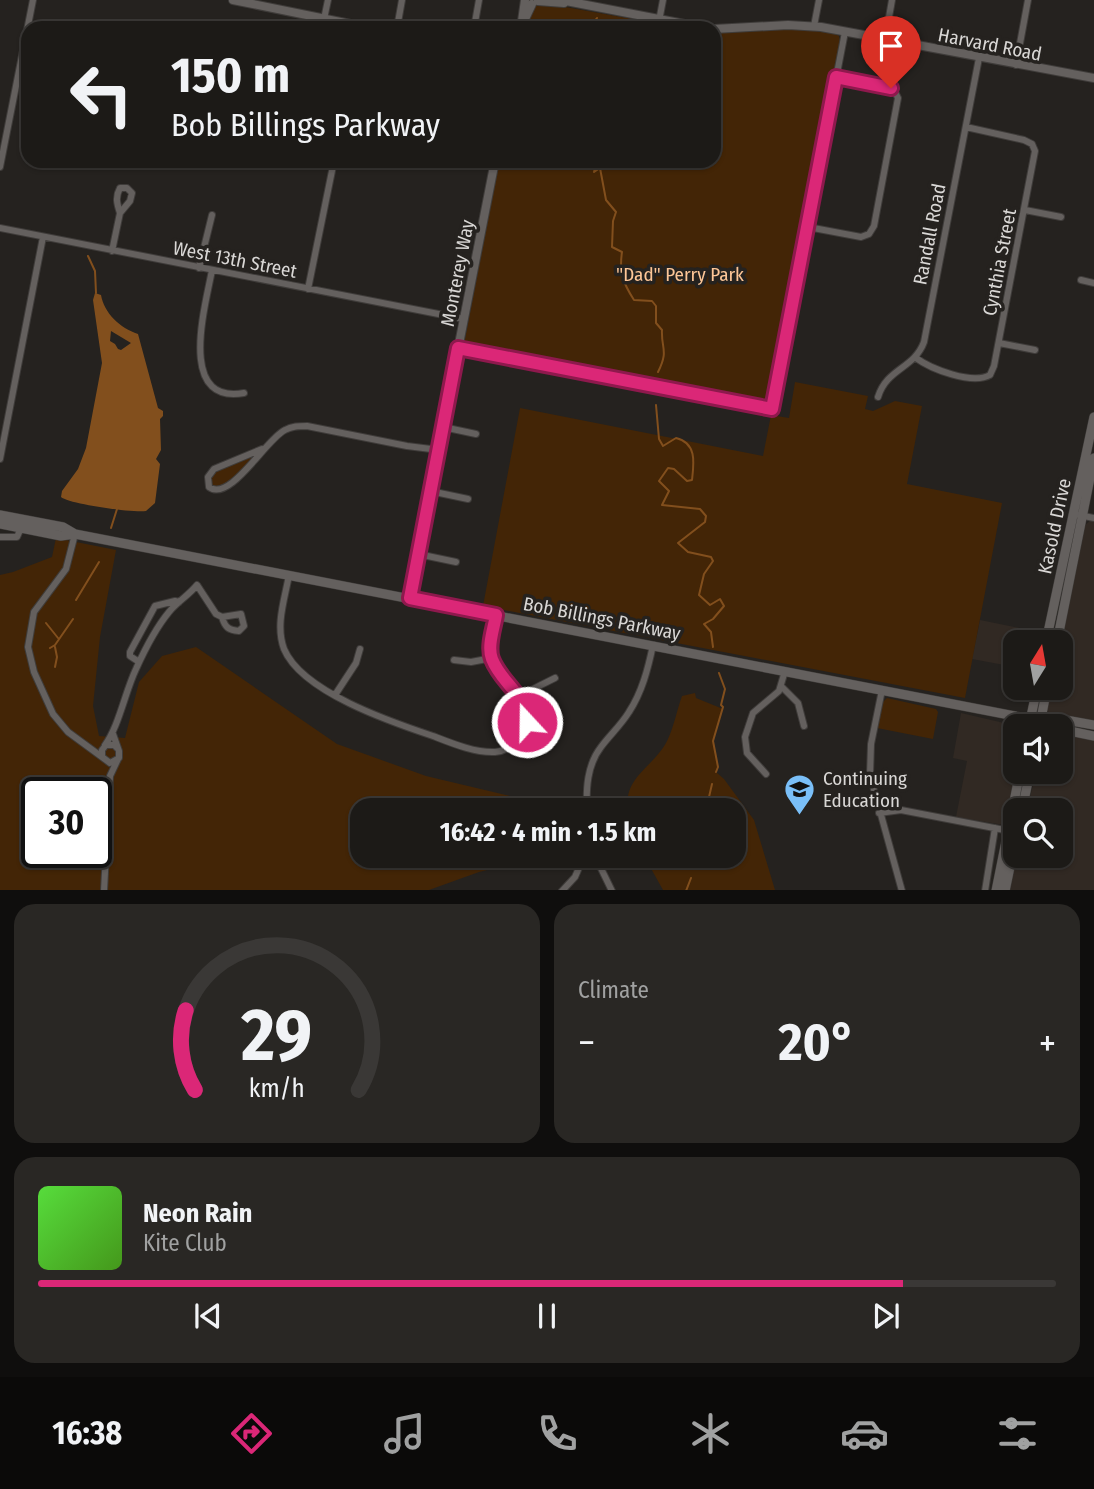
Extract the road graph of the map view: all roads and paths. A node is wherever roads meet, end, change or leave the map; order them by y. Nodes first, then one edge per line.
1 (33, 0) edge
2 (233, 0) edge
3 (328, 0) edge
4 (402, 0) edge
5 (479, 0) edge
6 (663, 0) edge
7 (820, 0) edge
8 (892, 0) edge
9 (1028, 0) edge
10 (532, 1) edge
11 (564, 1) edge
12 (253, 3) edge
13 (324, 19) junction
14 (29, 21) edge
15 (334, 21) edge
16 (398, 21) edge
17 (475, 21) edge
18 (524, 21) edge
19 (659, 21) joint
20 (814, 26) junction
21 (721, 29) edge
22 (845, 32) junction
23 (885, 40) junction
24 (21, 58) edge
25 (979, 58) junction
26 (1016, 65) junction
27 (19, 68) joint
28 (836, 77) junction
29 (1094, 78) edge
30 (966, 127) junction
31 (0, 167) edge
32 (333, 168) edge
33 (494, 168) edge
34 (1025, 210) junction
35 (120, 213) dead end
36 (212, 215) dead end
37 (1061, 217) dead end
38 (808, 227) junction
39 (0, 228) edge
40 (43, 237) junction
41 (112, 251) junction
42 (199, 268) junction
43 (212, 270) junction
44 (1081, 280) dead end
45 (1094, 283) edge
46 (308, 289) junction
47 (464, 319) junction
48 (999, 343) junction
49 (458, 348) junction
50 (1035, 350) dead end
51 (916, 358) junction
52 (244, 393) dead end
53 (878, 397) dead end
54 (1094, 417) edge
55 (443, 427) junction
56 (476, 434) dead end
57 (262, 449) junction
58 (439, 450) junction
59 (1094, 458) edge
60 (0, 459) edge
61 (430, 491) junction
62 (468, 499) dead end
63 (0, 514) edge
64 (1079, 515) junction
65 (1094, 518) edge
66 (0, 524) edge
67 (21, 528) junction
68 (75, 534) junction
69 (0, 537) edge
70 (418, 554) junction
71 (456, 562) dead end
72 (289, 575) junction
73 (410, 598) junction
74 (179, 602) junction
75 (496, 615) junction
76 (222, 617) dead end
77 (1049, 630) edge
78 (1059, 630) edge
79 (653, 645) junction
80 (360, 649) dead end
81 (492, 658) junction
82 (454, 660) dead end
83 (139, 662) junction
84 (785, 671) junction
85 (555, 678) dead end
86 (782, 687) junction
87 (882, 690) junction
88 (335, 695) junction
89 (519, 696) junction
90 (1003, 717) edge
91 (1073, 721) edge
92 (1094, 725) edge
93 (804, 726) dead end
94 (1073, 732) edge
95 (113, 734) junction
96 (1094, 736) edge
97 (105, 746) junction
98 (91, 747) junction
99 (118, 748) junction
100 (102, 758) junction
101 (118, 759) junction
102 (766, 774) dead end
103 (110, 776) junction
104 (587, 798) edge
105 (879, 813) junction
106 (995, 828) junction
107 (1003, 830) edge
108 (1003, 863) edge
109 (579, 868) edge
110 (601, 868) edge
111 (1010, 868) edge
112 (104, 890) edge
113 (563, 890) edge
114 (612, 890) edge
115 (902, 890) edge
116 (985, 890) edge
117 (996, 890) edge
118 (1006, 890) edge

1 - 14 street
2 - 12 street
3 - 13 street
4 - 16 street
5 - 17 street
6 - 19 street
7 - 20 street
8 - 23 street
9 - 26 street
10 - 11 street
10 - 18 street
11 - 19 street
12 - 13 street
13 - 15 street
20 - 21 street, Harvard Road
20 - 22 street, Harvard Road
22 - 23 street, Harvard Road
22 - 28 street
23 - 25 street, Harvard Road
24 - 27 street
25 - 26 street, Harvard Road
25 - 30 street, Randall Road
26 - 29 street, Harvard Road
27 - 31 street
28 - 38 street
28 - 38 street
30 - 34 street, Cynthia Street
30 - 51 street, Randall Road
32 - 46 street
33 - 47 street, Monterey Way
34 - 37 street
34 - 48 street, Cynthia Street
35 - 41 street
36 - 42 street
38 - 49 street
39 - 40 street, West 13th Street
40 - 41 street, West 13th Street
40 - 60 street
41 - 42 street, West 13th Street
42 - 43 street, West 13th Street
43 - 46 street, West 13th Street
43 - 52 street
44 - 45 street
46 - 47 street, West 13th Street
47 - 49 street, Monterey Way
48 - 50 street
48 - 51 street, Cynthia Street
49 - 55 street, Monterey Way
51 - 53 street
54 - 64 main road, Kasold Drive
55 - 56 street
55 - 58 street, Monterey Way
57 - 57 street
57 - 58 street
58 - 61 street, Monterey Way
59 - 64 main road, Kasold Drive
61 - 62 street
61 - 70 street, Monterey Way
63 - 68 main road, Bob Billings Parkway
64 - 65 street
64 - 77 main road, Kasold Drive
64 - 78 main road, Kasold Drive
66 - 67 main road, Bob Billings Parkway
67 - 68 main road, Bob Billings Parkway
67 - 69 street
68 - 72 main road, Bob Billings Parkway
68 - 98 street
70 - 71 street
70 - 73 street, Monterey Way
72 - 73 main road, Bob Billings Parkway
72 - 88 street
73 - 75 main road, Bob Billings Parkway
74 - 76 street
74 - 83 street
74 - 83 street
75 - 79 main road, Bob Billings Parkway
75 - 81 street
79 - 84 main road, Bob Billings Parkway
79 - 104 street
80 - 88 street
81 - 82 street
81 - 89 street
83 - 95 street
84 - 86 street
84 - 87 main road, Bob Billings Parkway
85 - 89 street
86 - 93 street
86 - 102 street
87 - 90 main road, Bob Billings Parkway
87 - 105 street
88 - 89 street
91 - 92 main road, Bob Billings Parkway
94 - 96 main road
95 - 97 street
95 - 99 street
97 - 98 street
97 - 99 street
97 - 100 street
98 - 100 street
99 - 101 street
100 - 101 street
100 - 103 street
101 - 103 street
103 - 112 street
105 - 106 street
105 - 115 street
106 - 107 street
106 - 116 street
108 - 117 main road
109 - 113 street
110 - 114 street
111 - 118 main road

